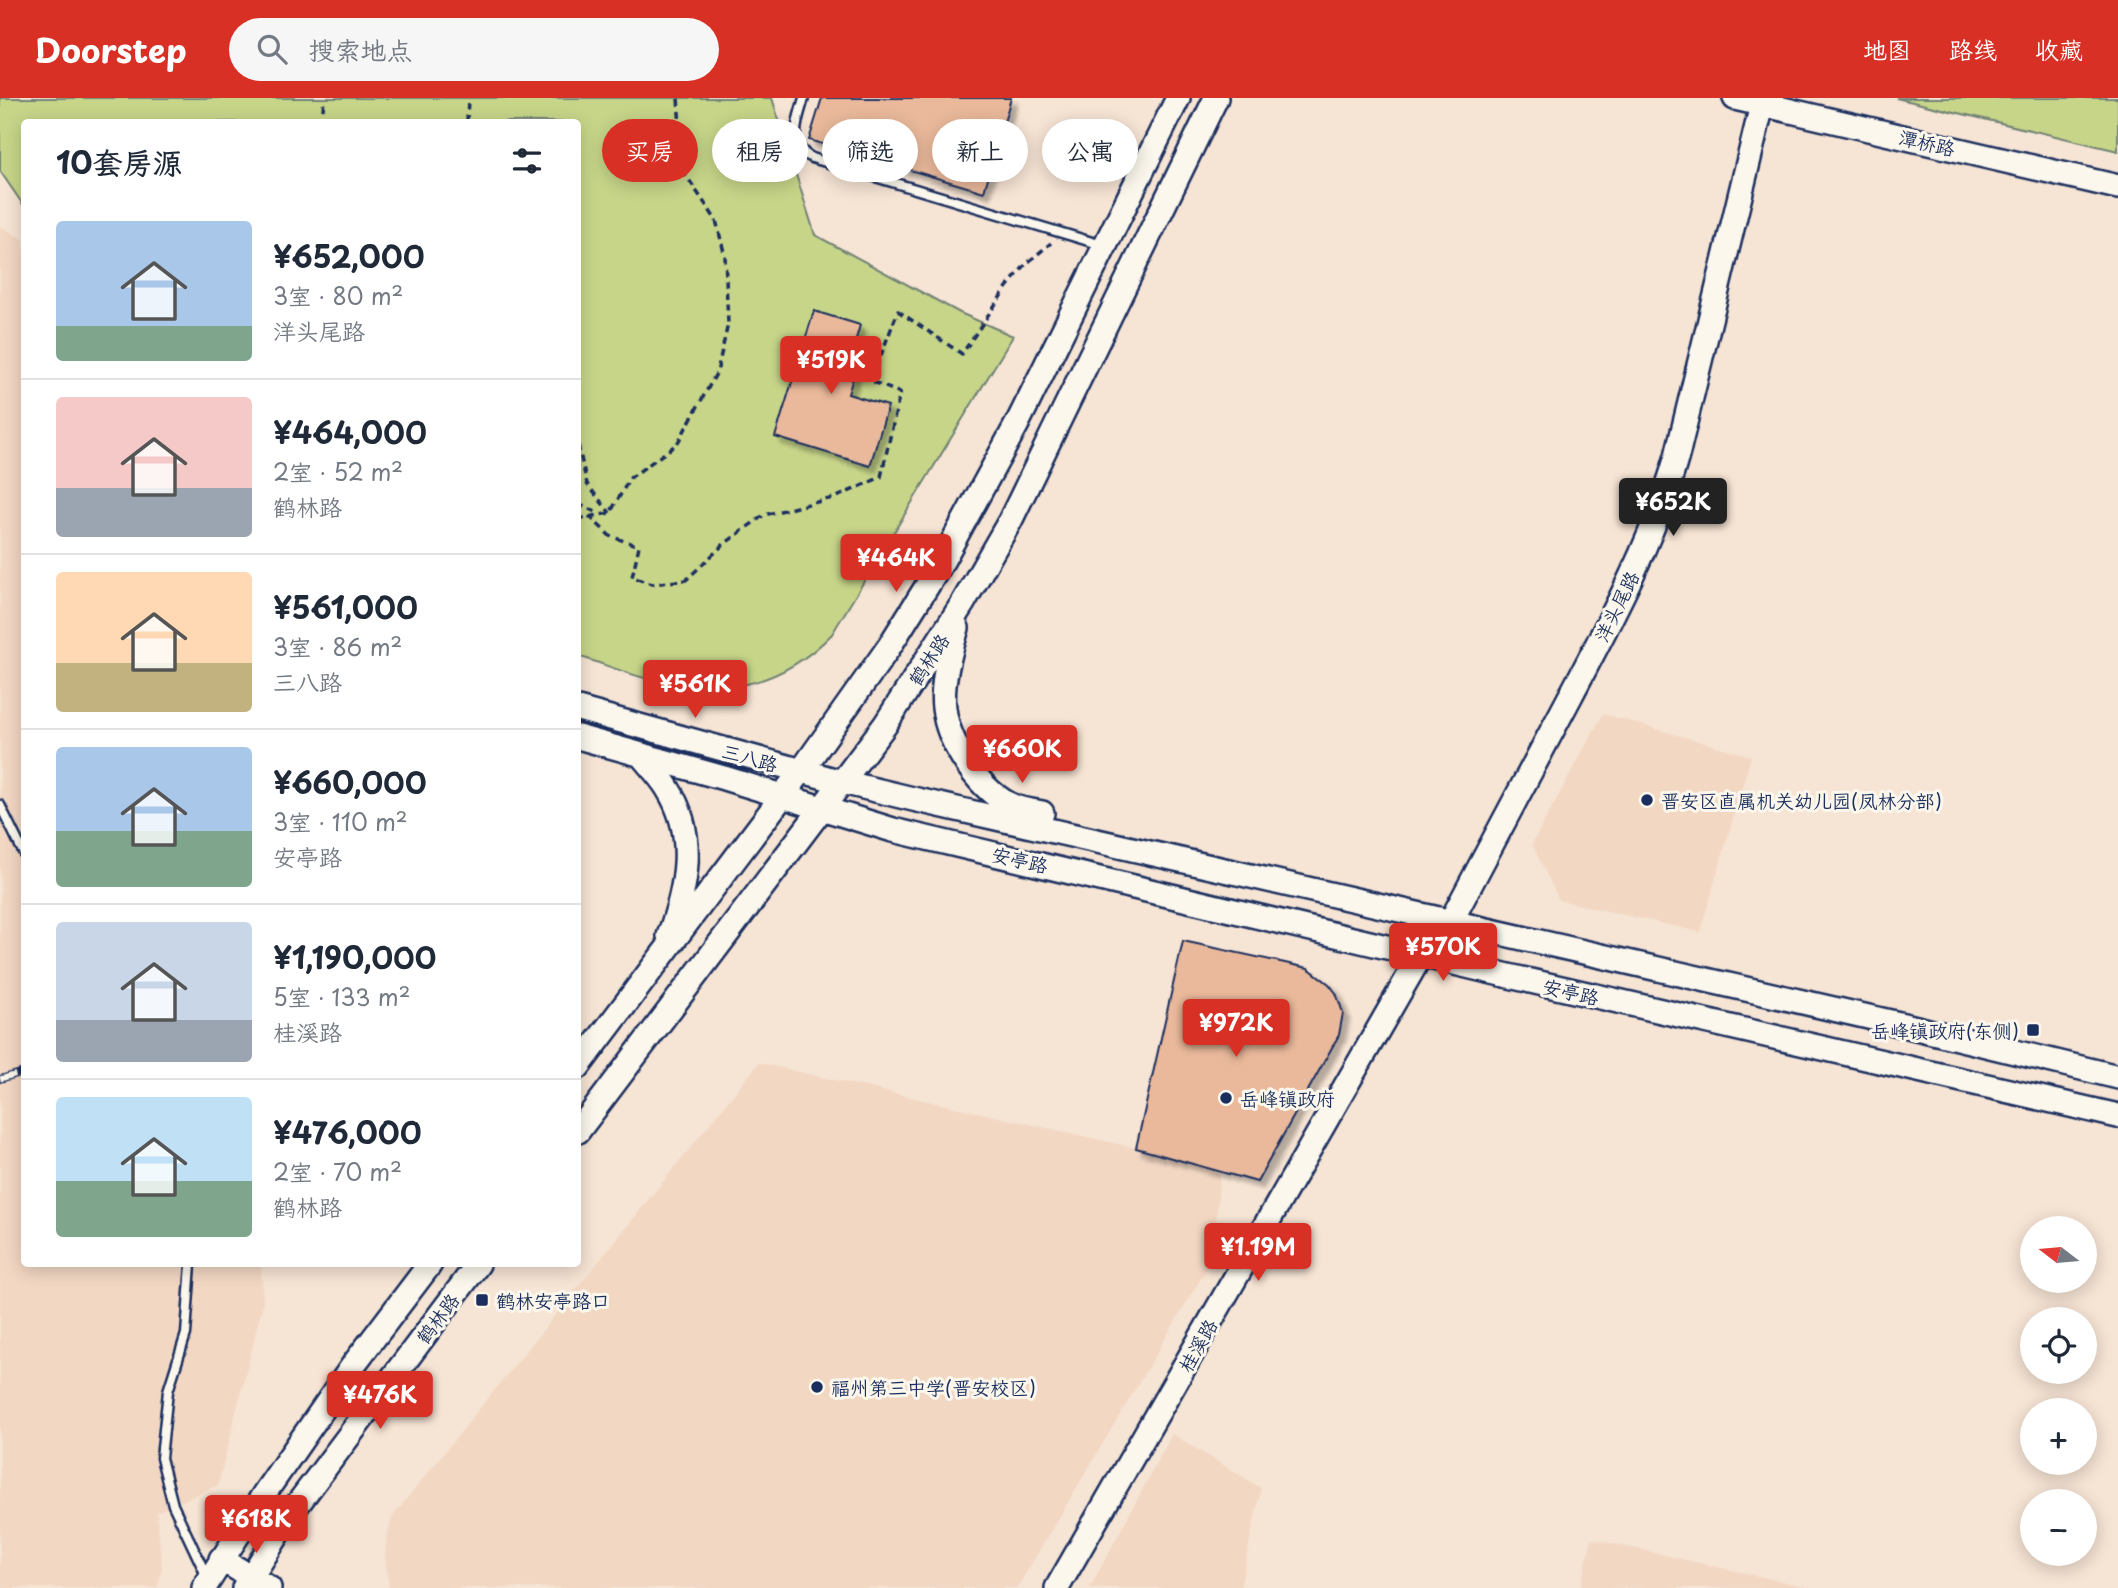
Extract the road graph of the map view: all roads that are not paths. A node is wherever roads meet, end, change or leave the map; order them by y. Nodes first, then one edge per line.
1 (804, 98) edge
2 (1178, 98) edge
3 (1216, 98) edge
4 (1735, 98) edge
5 (1762, 105) junction
6 (2118, 187) edge
7 (1105, 246) junction
8 (963, 603) junction
9 (581, 710) edge
10 (581, 738) edge
11 (641, 755) junction
12 (802, 770) junction
13 (842, 782) junction
14 (782, 796) junction
15 (0, 804) edge
16 (821, 808) junction
17 (21, 848) edge
18 (1200, 864) junction
19 (1451, 921) junction
20 (1421, 955) junction
21 (661, 956) junction
22 (581, 1063) edge
23 (2118, 1077) edge
24 (2118, 1116) edge
25 (581, 1127) edge
26 (191, 1267) edge
27 (428, 1267) edge
28 (476, 1267) edge
29 (221, 1559) junction
30 (254, 1584) edge
31 (211, 1585) edge
32 (1057, 1588) edge

1 - 7 lane
2 - 7 main road, 鹤林路
3 - 8 main road, 鹤林路
4 - 5 main road, 潭桥路
5 - 6 main road, 潭桥路
5 - 19 main road, 洋头尾路
7 - 12 main road, 鹤林路
8 - 13 main road, 鹤林路
8 - 18 main road
9 - 12 main road, 三八路
10 - 11 main road, 三八路
11 - 14 main road, 三八路
11 - 21 main road
12 - 13 main road, 安亭路
12 - 14 main road, 鹤林路
13 - 16 main road, 鹤林路
13 - 18 main road, 安亭路
14 - 16 main road, 安亭路
14 - 21 main road, 鹤林路
15 - 17 lane
16 - 20 main road, 安亭路
16 - 25 main road, 鹤林路
18 - 19 main road, 安亭路
19 - 23 main road, 安亭路
20 - 24 main road, 安亭路
20 - 32 main road, 桂溪路
21 - 22 main road, 鹤林路
26 - 31 lane
27 - 29 main road, 鹤林路
28 - 30 main road, 鹤林路
29 - 30 main road
29 - 31 main road, 鹤林路

